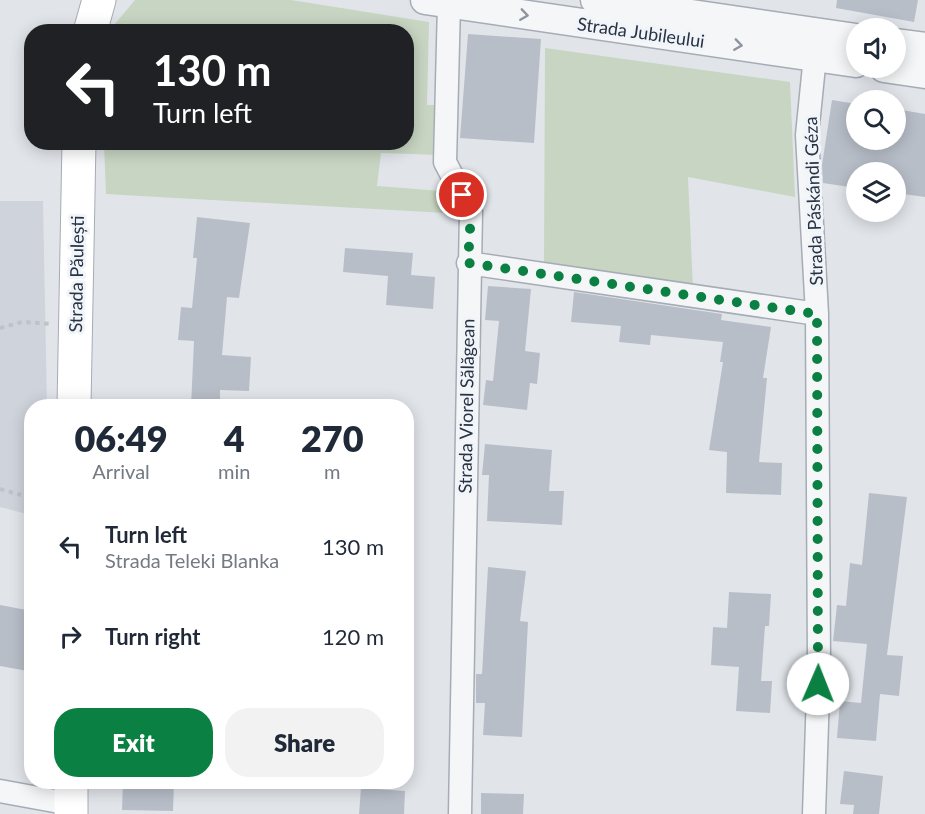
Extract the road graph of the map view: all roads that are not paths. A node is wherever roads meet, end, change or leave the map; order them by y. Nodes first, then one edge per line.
1 (595, 0) edge
2 (437, 2) edge
3 (698, 18) edge
4 (846, 37) edge
5 (906, 44) edge
6 (925, 47) edge
7 (815, 56) junction
8 (846, 61) edge
9 (906, 71) edge
10 (925, 74) edge
11 (79, 150) edge
12 (468, 263) junction
13 (817, 314) junction
14 (74, 399) edge
15 (0, 791) edge
16 (71, 800) edge
17 (459, 814) edge
18 (814, 814) edge

1 - 3 street, Strada Jubileului
2 -> 3 street, Strada Jubileului
2 - 12 street, Strada Viorel Sălăgean
3 - 4 street, Strada Jubileului
3 -> 7 street, Strada Jubileului
5 - 6 street
7 - 8 street, Strada Jubileului
7 - 13 street, Strada Páskándi Géza
9 - 10 street
11 - 14 main road, Strada Păulești
12 - 13 street
12 - 17 street, Strada Viorel Sălăgean
13 - 18 street, Strada Páskándi Géza
15 - 16 street

